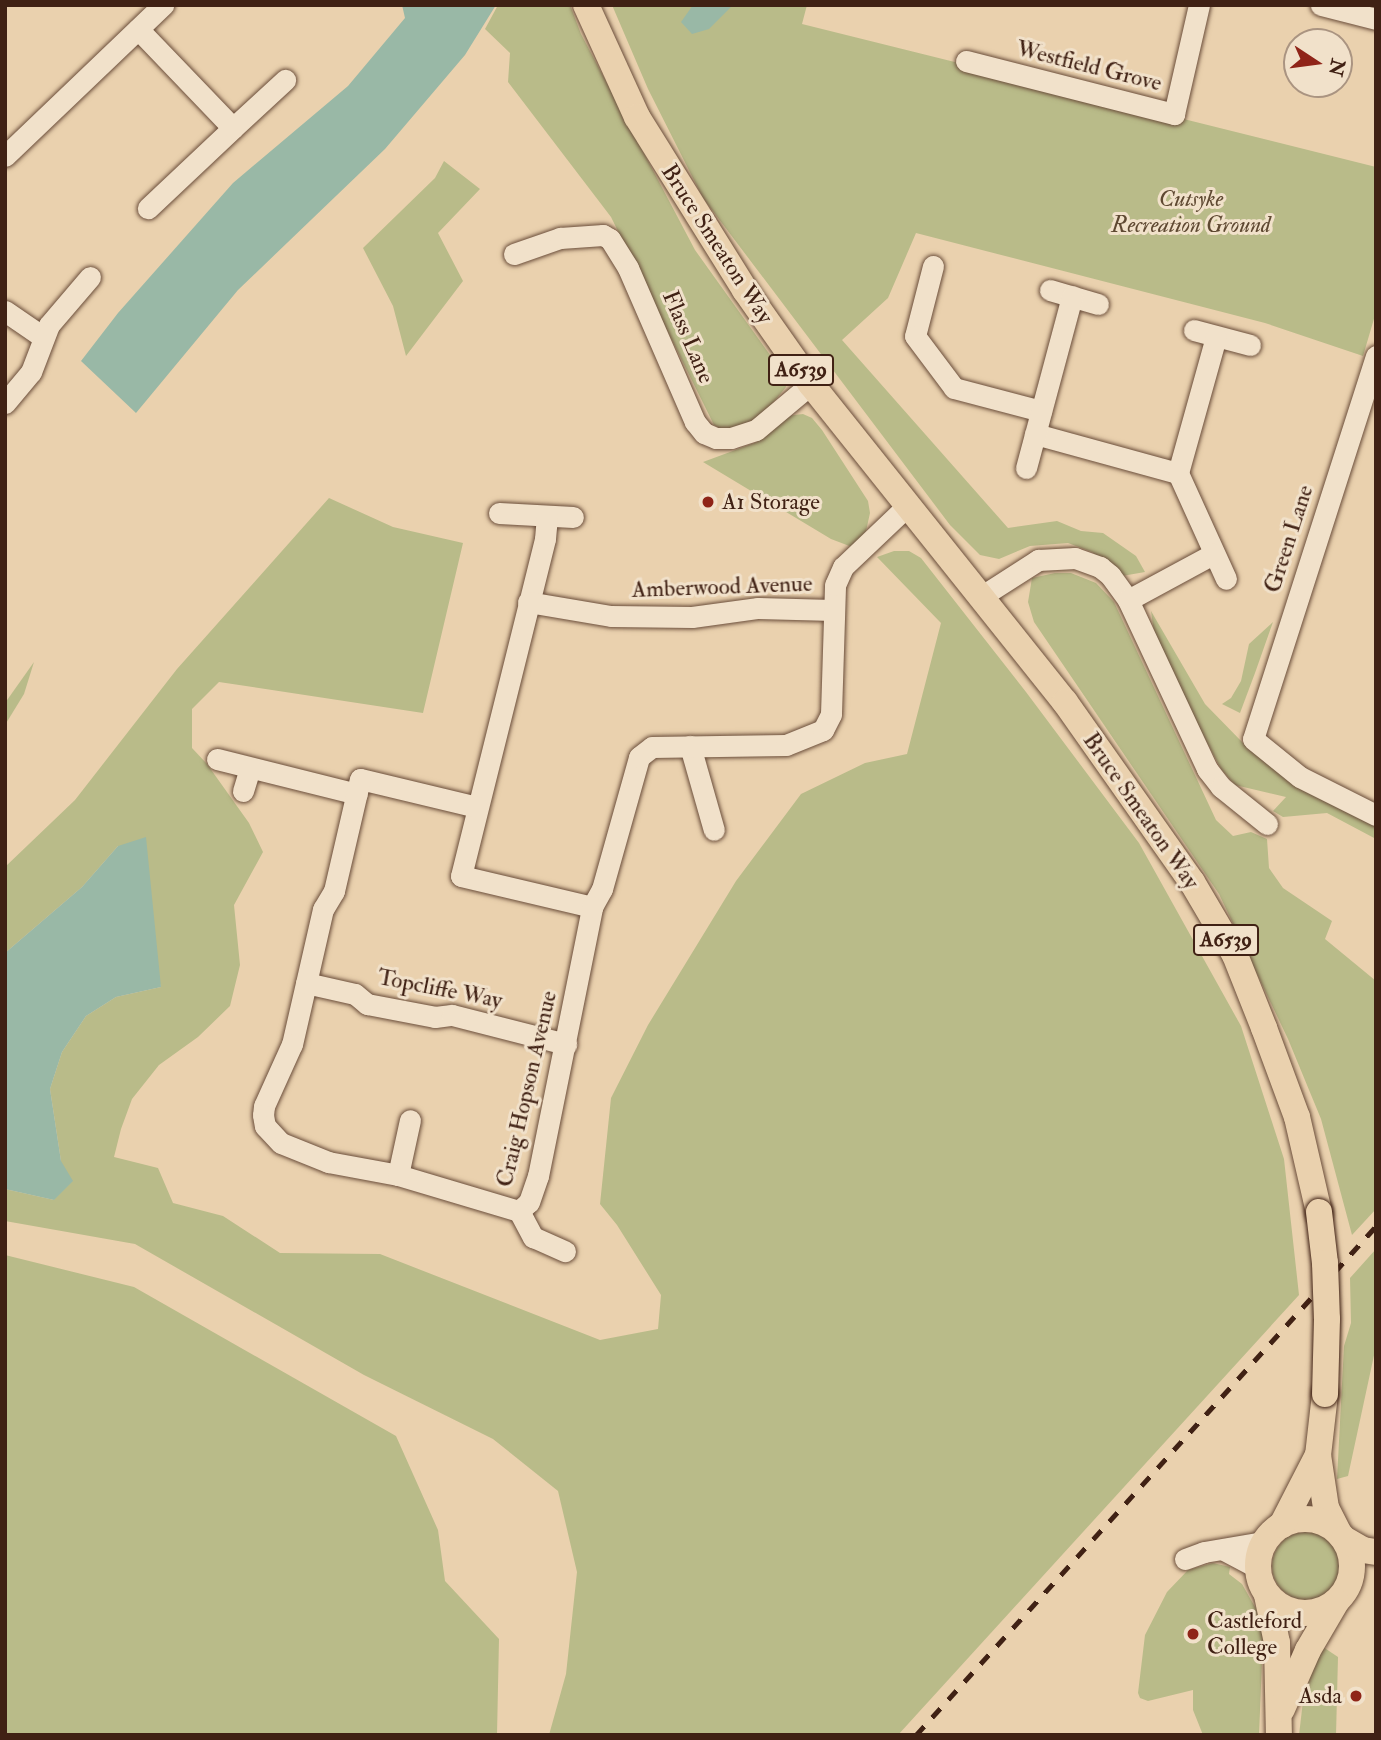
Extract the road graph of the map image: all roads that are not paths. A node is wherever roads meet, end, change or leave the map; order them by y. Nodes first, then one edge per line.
1 (163, 5) edge
2 (586, 5) edge
3 (1199, 5) edge
4 (1321, 5) edge
5 (1376, 19) edge
6 (138, 29) junction
7 (966, 61) dead end
8 (285, 80) dead end
9 (233, 128) junction
10 (5, 156) edge
11 (148, 208) dead end
12 (514, 254) dead end
13 (933, 266) dead end
14 (90, 277) dead end
15 (1050, 290) dead end
16 (1072, 296) junction
17 (1098, 304) dead end
18 (5, 311) edge
19 (1194, 330) dead end
20 (43, 337) junction
21 (1216, 337) junction
22 (1250, 345) dead end
23 (1376, 356) edge
24 (811, 384) junction
25 (5, 403) edge
26 (1041, 411) junction
27 (1035, 434) junction
28 (1026, 468) dead end
29 (1178, 473) junction
30 (907, 506) junction
31 (499, 513) dead end
32 (547, 516) junction
33 (573, 517) dead end
34 (1213, 554) junction
35 (1226, 579) dead end
36 (530, 595) junction
37 (982, 596) junction
38 (1128, 600) junction
39 (834, 610) junction
40 (690, 746) junction
41 (217, 759) dead end
42 (250, 768) junction
43 (243, 791) dead end
44 (357, 794) junction
45 (477, 807) junction
46 (1376, 815) edge
47 (1267, 824) dead end
48 (714, 830) dead end
49 (592, 907) junction
50 (306, 982) junction
51 (566, 1044) junction
52 (410, 1120) dead end
53 (398, 1175) junction
54 (519, 1211) junction
55 (565, 1251) dead end
56 (1318, 1455) junction
57 (1273, 1533) junction
58 (1341, 1536) junction
59 (1224, 1550) junction
60 (1376, 1552) edge
61 (1185, 1559) dead end
62 (1258, 1568) junction
63 (1376, 1568) edge
64 (1267, 1595) junction
65 (1339, 1599) junction
66 (1280, 1724) edge

1 - 6 street
2 - 24 main road, Bruce Smeaton Way / A6539
3 - 7 street, Westfield Grove
4 - 5 street
6 - 9 street
6 - 10 street
8 - 9 street
9 - 11 street
12 - 24 street, Flass Lane
13 - 26 street
14 - 20 street
15 - 16 street
16 - 17 street
16 - 26 street
18 - 20 street
19 - 21 street
20 - 25 street
21 - 22 street
21 - 29 street
23 - 46 street, Green Lane
24 - 30 main road, Bruce Smeaton Way / A6539
26 - 27 street
27 - 28 street
27 - 29 street
29 - 34 street
30 - 37 main road, Bruce Smeaton Way / A6539
30 - 39 street, Craig Hopson Avenue
31 - 32 street
32 - 33 street
32 - 36 street
34 - 35 street
34 - 38 street
36 - 39 street, Amberwood Avenue
36 - 45 street
37 - 38 street
37 - 56 main road, Bruce Smeaton Way / A6539, bridge
38 - 47 street
39 - 40 street, Craig Hopson Avenue
40 - 48 street
40 - 49 street, Craig Hopson Avenue
41 - 42 street
42 - 43 street
42 - 44 street
44 - 45 street
44 - 50 street, Craig Hopson Avenue
45 - 49 street
49 - 51 street, Craig Hopson Avenue
50 - 51 street, Topcliffe Way
50 - 53 street, Craig Hopson Avenue
51 - 54 street, Craig Hopson Avenue
52 - 53 street
53 - 54 street, Craig Hopson Avenue
54 - 55 street
56 - 57 main road, Bruce Smeaton Way / A6539
56 - 58 main road, Bruce Smeaton Way / A6539
57 - 58 main road
57 - 59 street
57 - 62 main road
58 - 60 main road
58 - 65 main road
59 - 61 street
59 - 62 street
62 - 64 main road
63 - 65 main road
64 - 65 main road
64 - 66 main road
65 - 66 main road

